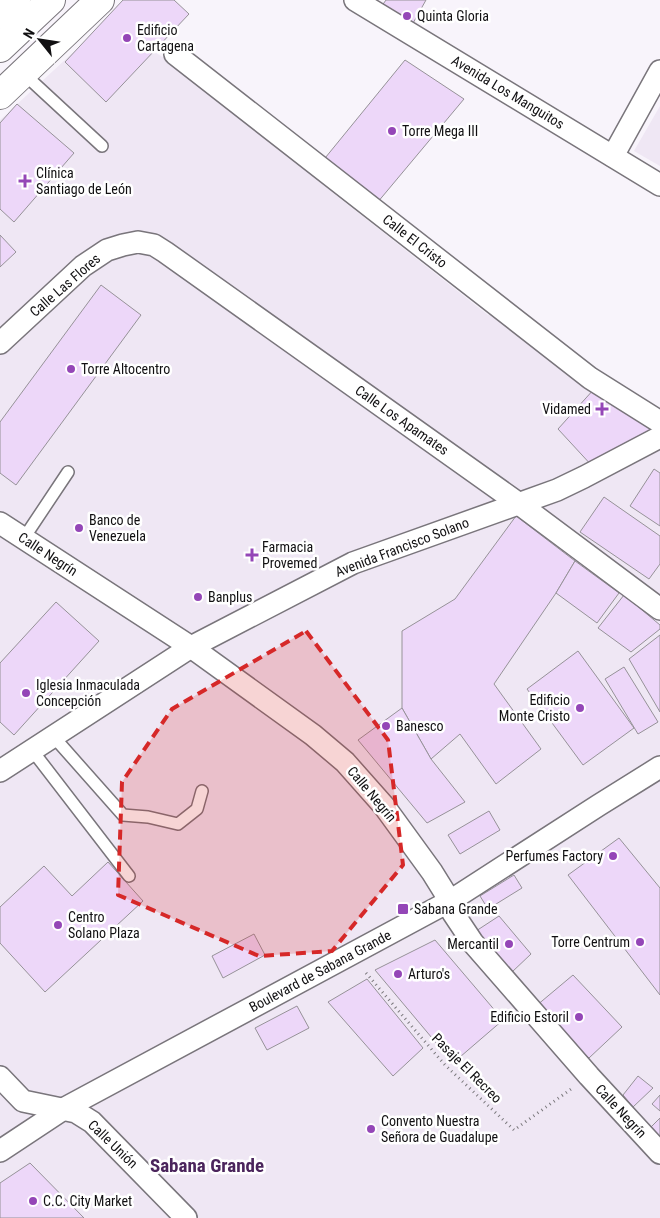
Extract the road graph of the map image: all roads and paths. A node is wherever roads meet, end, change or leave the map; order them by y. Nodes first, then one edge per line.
1 (16, 0) edge
2 (51, 0) edge
3 (100, 0) edge
4 (355, 0) edge
5 (0, 15) edge
6 (0, 48) edge
7 (175, 54) dead end
8 (660, 71) edge
9 (23, 73) junction
10 (0, 95) edge
11 (102, 146) dead end
12 (613, 156) junction
13 (660, 185) edge
14 (138, 242) joint
15 (0, 344) edge
16 (660, 422) edge
17 (660, 436) edge
18 (68, 472) dead end
19 (518, 503) junction
20 (0, 523) edge
21 (24, 538) junction
22 (660, 609) edge
23 (191, 647) junction
24 (53, 736) junction
25 (32, 750) junction
26 (660, 768) edge
27 (0, 771) edge
28 (202, 791) dead end
29 (129, 876) dead end
30 (450, 901) junction
31 (366, 973) dead end
32 (589, 1076) junction
33 (0, 1077) edge
34 (64, 1108) junction
35 (0, 1151) edge
36 (660, 1153) edge
37 (186, 1218) edge

1 - 5 main road
2 - 6 main road
3 - 9 main road
4 - 12 street, Avenida Los Manguitos
7 - 16 street, Calle El Cristo
8 - 12 street
9 - 10 main road
9 - 11 lane
12 - 13 street, Avenida Los Manguitos
14 - 15 street, Calle Las Flores
14 - 19 street, Calle Los Apamates
17 - 19 street, Avenida Francisco Solano
18 - 21 lane
19 - 22 street, Calle Los Apamates
19 - 23 street, Avenida Francisco Solano
20 - 21 street, Calle Negrín
21 - 23 street, Calle Negrín
23 - 24 street, Avenida Francisco Solano
23 - 30 street, Calle Negrín
24 - 25 street, Avenida Francisco Solano
24 - 28 lane
25 - 27 street, Avenida Francisco Solano
25 - 29 lane
26 - 30 street, Boulevard de Sabana Grande
30 - 32 street, Calle Negrín
30 - 34 street, Boulevard de Sabana Grande
31 - 32 path, Pasaje El Recreo
32 - 36 street, Calle Negrín
33 - 34 street, Calle Unión
34 - 35 street, Boulevard de Sabana Grande
34 - 37 street, Calle Unión

